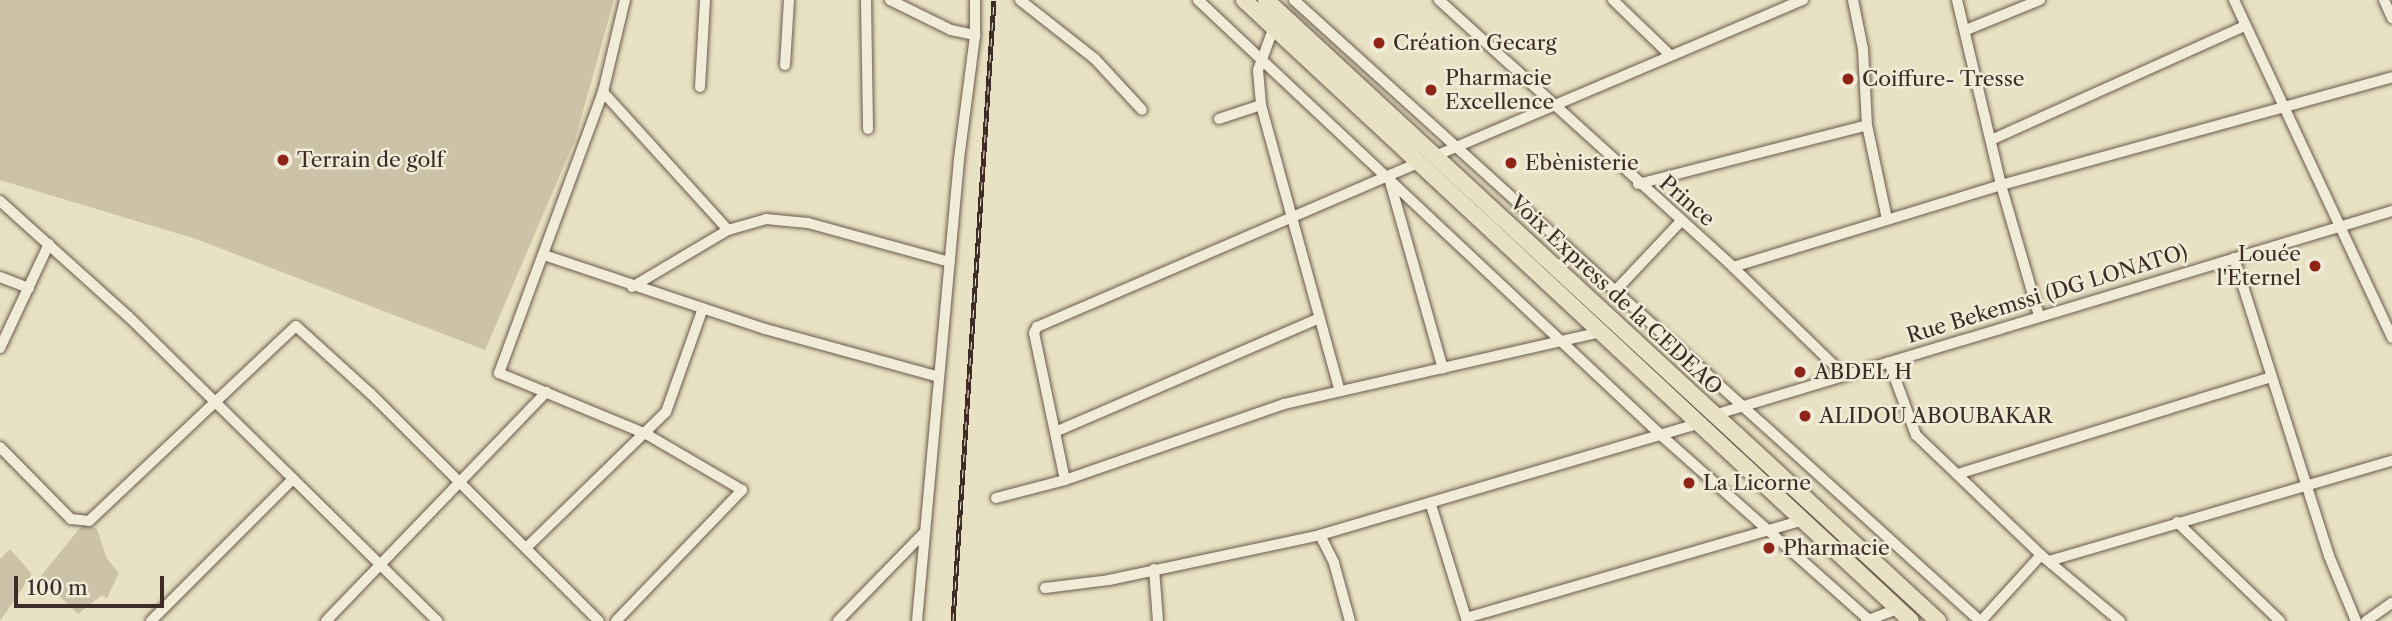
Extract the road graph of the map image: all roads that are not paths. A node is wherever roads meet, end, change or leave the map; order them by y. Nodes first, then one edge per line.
1 (625, 0) edge
2 (705, 0) edge
3 (789, 0) edge
4 (866, 0) edge
5 (890, 0) edge
6 (975, 0) edge
7 (1020, 0) edge
8 (1198, 0) edge
9 (1244, 0) edge
10 (1266, 0) edge
11 (1294, 0) edge
12 (1439, 0) edge
13 (1613, 0) edge
14 (1803, 0) edge
15 (1853, 0) edge
16 (1957, 0) edge
17 (2040, 0) edge
18 (2234, 0) edge
19 (2384, 0) edge
20 (2392, 18) edge
21 (2245, 26) junction
22 (1274, 27) junction
23 (1966, 30) junction
24 (975, 35) junction
25 (1670, 55) junction
26 (1262, 59) junction
27 (785, 65) dead end
28 (2392, 77) edge
29 (700, 87) dead end
30 (603, 92) junction
31 (1261, 105) junction
32 (1553, 105) junction
33 (2286, 108) junction
34 (1142, 110) dead end
35 (1219, 119) dead end
36 (1867, 125) junction
37 (868, 129) dead end
38 (1991, 140) junction
39 (1457, 147) junction
40 (1435, 156) junction
41 (1418, 163) junction
42 (1388, 177) junction
43 (1638, 184) junction
44 (2001, 185) junction
45 (0, 201) edge
46 (2392, 211) edge
47 (1291, 219) junction
48 (1887, 219) junction
49 (1681, 222) junction
50 (2340, 226) junction
51 (728, 230) junction
52 (49, 244) junction
53 (544, 256) junction
54 (2234, 258) junction
55 (950, 262) junction
56 (1733, 267) junction
57 (0, 277) edge
58 (632, 287) junction
59 (29, 288) junction
60 (1616, 289) junction
61 (703, 308) junction
62 (2039, 316) junction
63 (1318, 319) junction
64 (1600, 332) junction
65 (2392, 338) edge
66 (1563, 340) junction
67 (0, 348) edge
68 (1889, 362) junction
69 (1443, 369) junction
70 (1845, 376) junction
71 (939, 377) junction
72 (2271, 377) junction
73 (1340, 391) junction
74 (546, 392) junction
75 (214, 402) junction
76 (1744, 405) junction
77 (1714, 415) junction
78 (1697, 424) junction
79 (1055, 432) junction
80 (646, 434) junction
81 (1663, 437) junction
82 (0, 447) edge
83 (2392, 461) edge
84 (1958, 474) junction
85 (293, 479) junction
86 (1065, 480) junction
87 (2305, 484) junction
88 (460, 485) junction
89 (996, 498) dead end
90 (1431, 505) junction
91 (1803, 520) junction
92 (2177, 522) junction
93 (1768, 531) junction
94 (923, 534) junction
95 (1320, 535) junction
96 (526, 548) junction
97 (2045, 558) junction
98 (380, 564) junction
99 (1154, 569) junction
100 (1045, 588) dead end
101 (2392, 603) edge
102 (1897, 609) junction
103 (1466, 620) edge
104 (151, 621) edge
105 (326, 621) edge
106 (437, 621) edge
107 (599, 621) edge
108 (616, 621) edge
109 (838, 621) edge
110 (917, 621) edge
111 (1158, 621) edge
112 (1350, 621) edge
113 (1868, 621) edge
114 (1911, 621) edge
115 (1938, 621) edge
116 (1980, 621) edge
117 (2120, 621) edge
118 (2280, 621) edge
119 (2356, 621) edge
120 (2366, 621) edge

1 - 30 street
2 - 29 street
3 - 27 street
4 - 37 street
5 - 24 street
6 - 24 street
7 - 34 street
8 - 26 street
9 - 22 main road
10 - 40 main road, Voix Express de la CEDEAO
11 - 39 street
12 - 32 street, Prince
13 - 25 street
14 - 25 street
15 - 36 street
16 - 23 street
17 - 23 street
18 - 21 street
19 - 20 street
21 - 33 street
21 - 38 street
22 - 26 street
22 - 41 main road
23 - 38 street
24 - 55 street
25 - 32 street
26 - 31 street
26 - 42 street
28 - 33 street
30 - 51 street
30 - 53 street
31 - 35 street
31 - 47 street
32 - 39 street
32 - 43 street, Prince
33 - 44 street
33 - 50 street
36 - 43 street
36 - 48 street
38 - 44 street
39 - 40 street
39 - 60 street
40 - 77 main road, Voix Express de la CEDEAO
41 - 42 street
41 - 64 main road
42 - 47 street
42 - 66 street
42 - 69 street
43 - 49 street, Prince
44 - 48 street
44 - 62 street
45 - 52 street
46 - 50 street, Rue Bekemssi (DG LONATO)
47 - 63 street
47 - 79 street
48 - 56 street
49 - 56 street, Prince
49 - 60 street
50 - 54 street, Rue Bekemssi (DG LONATO)
50 - 65 street
51 - 55 street
51 - 58 street
52 - 59 street
52 - 75 street
53 - 58 street
53 - 74 street
54 - 62 street, Rue Bekemssi (DG LONATO)
54 - 72 street
55 - 71 street
56 - 70 street, Prince
57 - 59 street
58 - 61 street
59 - 67 street
60 - 76 street
61 - 71 street
61 - 80 street
62 - 68 street, Rue Bekemssi (DG LONATO)
63 - 73 street
63 - 79 street
64 - 66 street
64 - 78 main road
66 - 69 street
66 - 81 street
68 - 70 street, Rue Bekemssi (DG LONATO)
68 - 84 street
69 - 73 street
70 - 76 street, Rue Bekemssi (DG LONATO)
71 - 94 street
72 - 84 street
72 - 87 street
73 - 86 street
74 - 80 street
74 - 88 street
75 - 82 street
75 - 85 street
75 - 88 street
76 - 77 street, Rue Bekemssi (DG LONATO)
76 - 116 street
77 - 115 main road, Voix Express de la CEDEAO
78 - 81 street
78 - 91 main road
79 - 86 street
80 - 96 street
80 - 108 street
81 - 90 street
81 - 93 street
83 - 87 street
84 - 97 street
85 - 98 street
85 - 104 street
86 - 89 street
87 - 92 street
87 - 119 street
88 - 96 street
88 - 98 street
90 - 95 street
90 - 103 street
91 - 93 street
91 - 102 main road
92 - 97 street
92 - 118 street
93 - 103 street
93 - 113 street
94 - 109 street
94 - 110 street
95 - 99 street
95 - 112 street
96 - 107 street
97 - 116 street
97 - 117 street
98 - 105 street
98 - 106 street
99 - 100 street
99 - 111 street
101 - 120 street
102 - 113 street
102 - 114 main road

